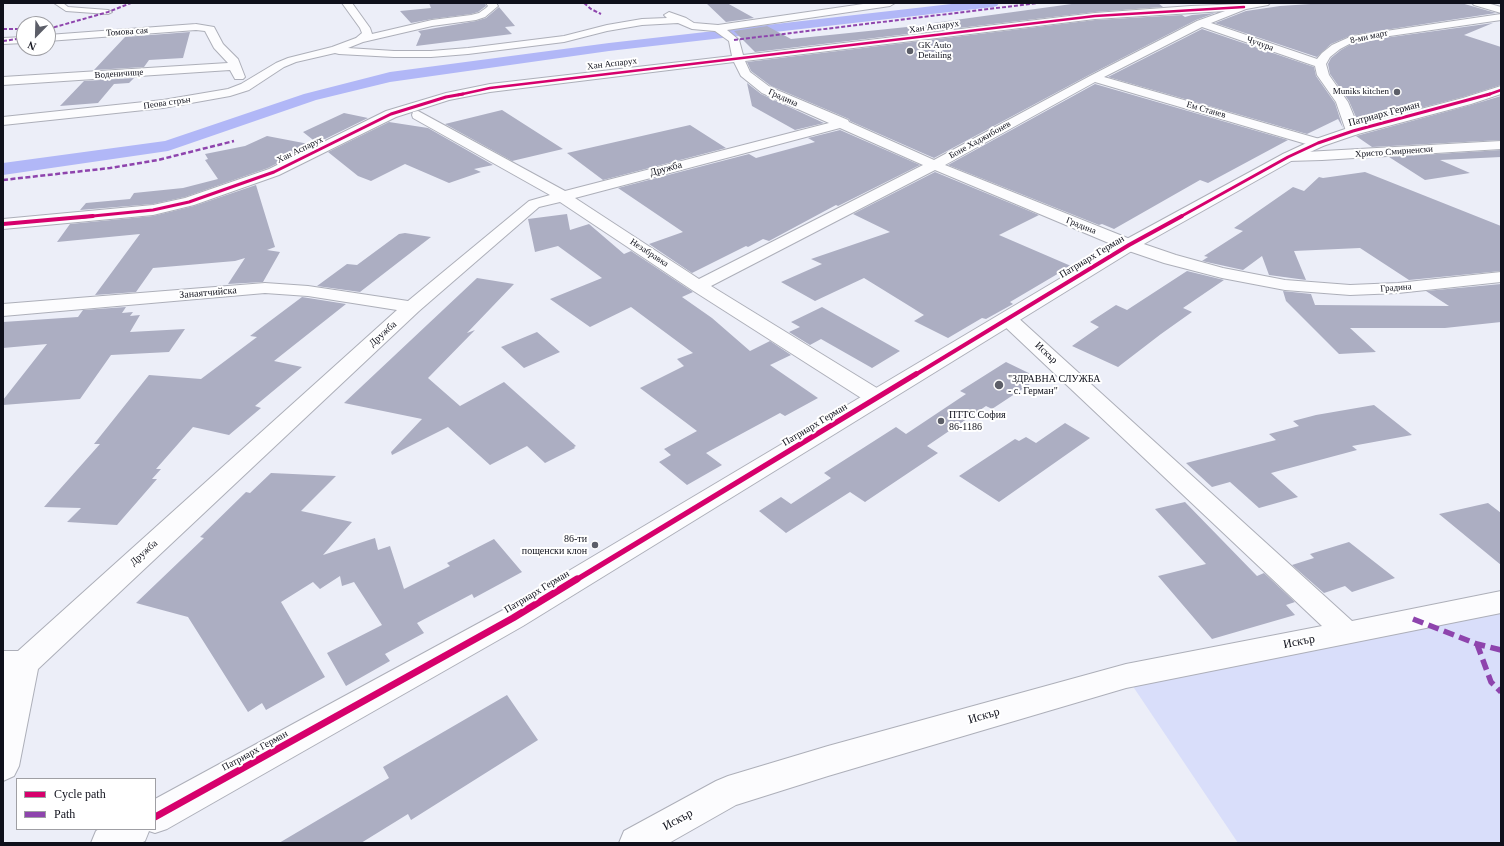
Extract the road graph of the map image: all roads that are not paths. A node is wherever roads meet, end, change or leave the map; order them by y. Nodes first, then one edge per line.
1 (58, 3) edge
2 (347, 3) edge
3 (491, 3) edge
4 (893, 3) edge
5 (1265, 3) edge
6 (1477, 3) edge
7 (1244, 7) junction
8 (1501, 10) edge
9 (108, 12) dead end
10 (613, 13) dead end
11 (634, 13) dead end
12 (601, 14) dead end
13 (1501, 18) edge
14 (682, 20) junction
15 (1201, 23) junction
16 (718, 28) junction
17 (56, 37) edge
18 (16, 40) edge
19 (360, 40) junction
20 (3, 41) edge
21 (322, 52) junction
22 (738, 58) junction
23 (1320, 64) junction
24 (234, 66) junction
25 (1094, 78) junction
26 (3, 81) edge
27 (245, 87) junction
28 (1501, 90) edge
29 (418, 115) dead end
30 (3, 122) edge
31 (843, 123) junction
32 (1353, 131) junction
33 (1318, 143) junction
34 (1501, 145) edge
35 (1288, 157) junction
36 (934, 165) junction
37 (562, 196) junction
38 (3, 224) edge
39 (1129, 245) junction
40 (1501, 277) edge
41 (698, 286) junction
42 (412, 307) junction
43 (3, 310) edge
44 (1008, 319) junction
45 (877, 398) junction
46 (1501, 602) edge
47 (1347, 633) junction
48 (14, 663) edge
49 (3, 687) edge
50 (3, 766) edge
51 (156, 816) edge
52 (131, 830) edge
53 (108, 843) edge
54 (636, 843) edge

1 - 9 lane
2 - 19 street
3 - 19 street
4 - 16 street
5 - 7 street, Боне Хаджибонев
6 - 8 street
7 - 15 street, Боне Хаджибонев
7 - 22 street, Хан Аспарух
10 - 12 street
11 - 14 street
13 - 23 street, 8-ми март
14 - 16 street
14 - 21 street
15 - 23 street, Чучура
15 - 25 street, Боне Хаджибонев
16 - 22 street, Градина
17 - 24 street, Томова сая
18 - 20 street
19 - 21 street
21 - 27 street, Пеова стрън
22 - 31 street, Градина
22 - 38 street, Хан Аспарух
23 - 32 street
24 - 26 street, Воденичище
24 - 27 street
25 - 33 street, Ем Станев
25 - 36 street, Боне Хаджибонев
27 - 30 street, Пеова стрън
28 - 32 street, Патриарх Герман
29 - 37 street, Незабравка
31 - 36 street, Градина
31 - 37 street, Дружба
32 - 33 street, Патриарх Герман
33 - 35 street, Патриарх Герман
34 - 35 street, Христо Смирненски
35 - 39 street, Патриарх Герман
36 - 39 street, Градина
36 - 41 street, Боне Хаджибонев
37 - 41 street, Незабравка
37 - 42 street, Дружба
39 - 40 street, Градина
39 - 44 street, Патриарх Герман
41 - 45 street, Незабравка
42 - 43 street, Занаятчийска
42 - 48 street, Дружба
44 - 45 street, Патриарх Герман
44 - 47 street, Искър
45 - 51 street, Патриарх Герман
46 - 47 street, Искър
47 - 54 street, Искър
48 - 49 street, Дружба
48 - 50 street
52 - 53 street

